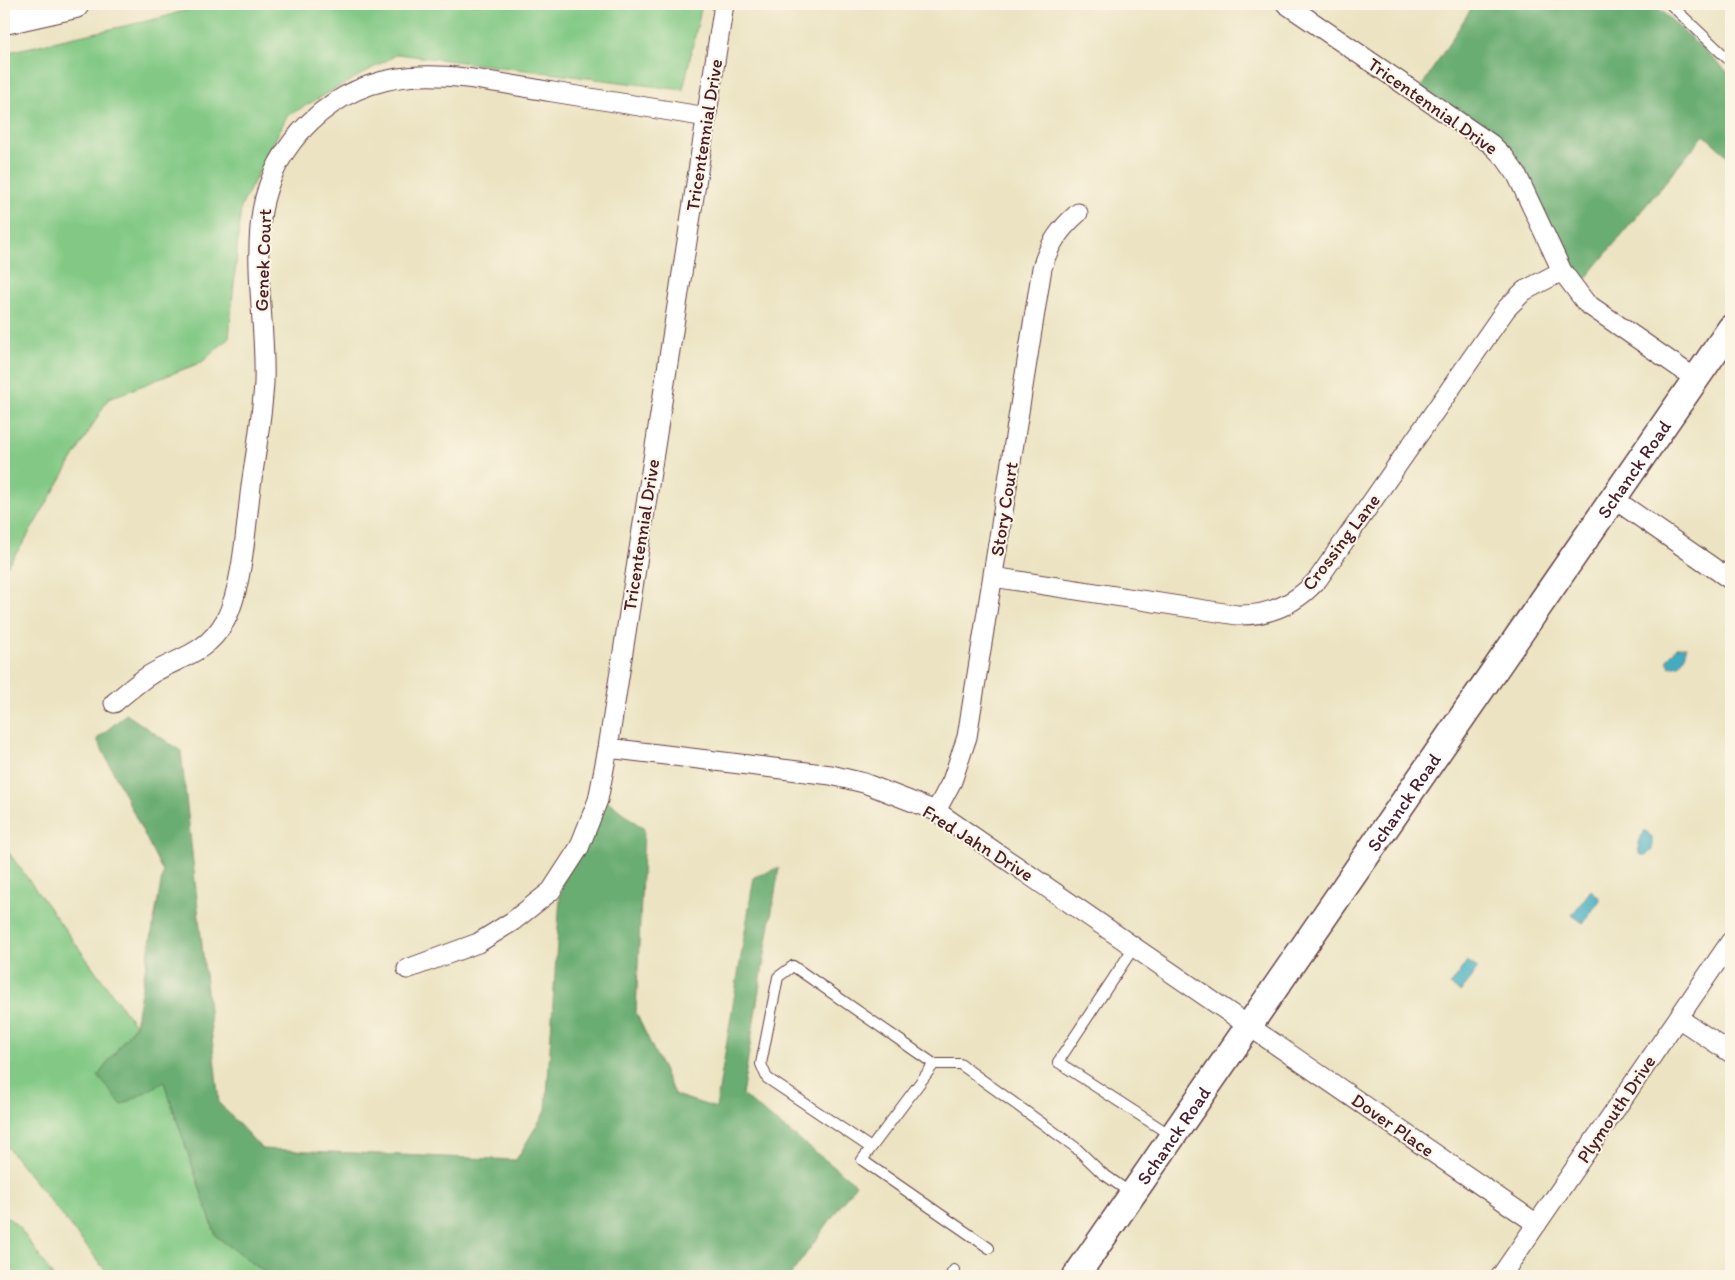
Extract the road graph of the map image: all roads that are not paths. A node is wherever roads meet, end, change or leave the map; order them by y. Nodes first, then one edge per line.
1 (75, 4) edge
2 (724, 4) edge
3 (1286, 4) edge
4 (1670, 4) edge
5 (4, 20) edge
6 (1731, 62) edge
7 (707, 117) junction
8 (1078, 212) dead end
9 (1562, 272) junction
10 (1731, 328) edge
11 (1696, 379) junction
12 (1614, 499) junction
13 (993, 577) junction
14 (1731, 580) edge
15 (114, 703) dead end
16 (608, 748) junction
17 (936, 811) junction
18 (1731, 941) edge
19 (1134, 947) junction
20 (407, 969) dead end
21 (1678, 1018) junction
22 (1250, 1025) junction
23 (1731, 1053) edge
24 (934, 1064) junction
25 (1172, 1136) junction
26 (871, 1148) junction
27 (1132, 1194) junction
28 (1537, 1224) junction
29 (989, 1248) dead end
30 (1076, 1276) edge
31 (1501, 1276) edge

1 - 5 highway
2 - 7 street, Tricentennial Drive
3 - 9 street, Tricentennial Drive
4 - 6 lane
7 - 15 street, Genek Court
7 - 16 street, Tricentennial Drive
8 - 13 street, Story Court
9 - 11 street, Tricentennial Drive
9 - 13 street, Crossing Lane
10 - 11 street, Schanck Road
11 - 12 street, Schanck Road
12 - 14 street
12 - 22 street, Schanck Road
13 - 17 street, Story Court
16 - 17 street, Fred Jahn Drive
16 - 20 street, Tricentennial Drive
17 - 19 street, Fred Jahn Drive
18 - 21 street, Plymouth Drive
19 - 22 street, Fred Jahn Drive
19 - 25 lane
21 - 23 street
21 - 28 street, Plymouth Drive
22 - 25 street, Schanck Road
22 - 28 street, Dover Place
24 - 26 lane
24 - 26 lane
24 - 27 lane
25 - 27 street, Schanck Road
26 - 29 lane
27 - 30 street, Schanck Road
28 - 31 street, Plymouth Drive

